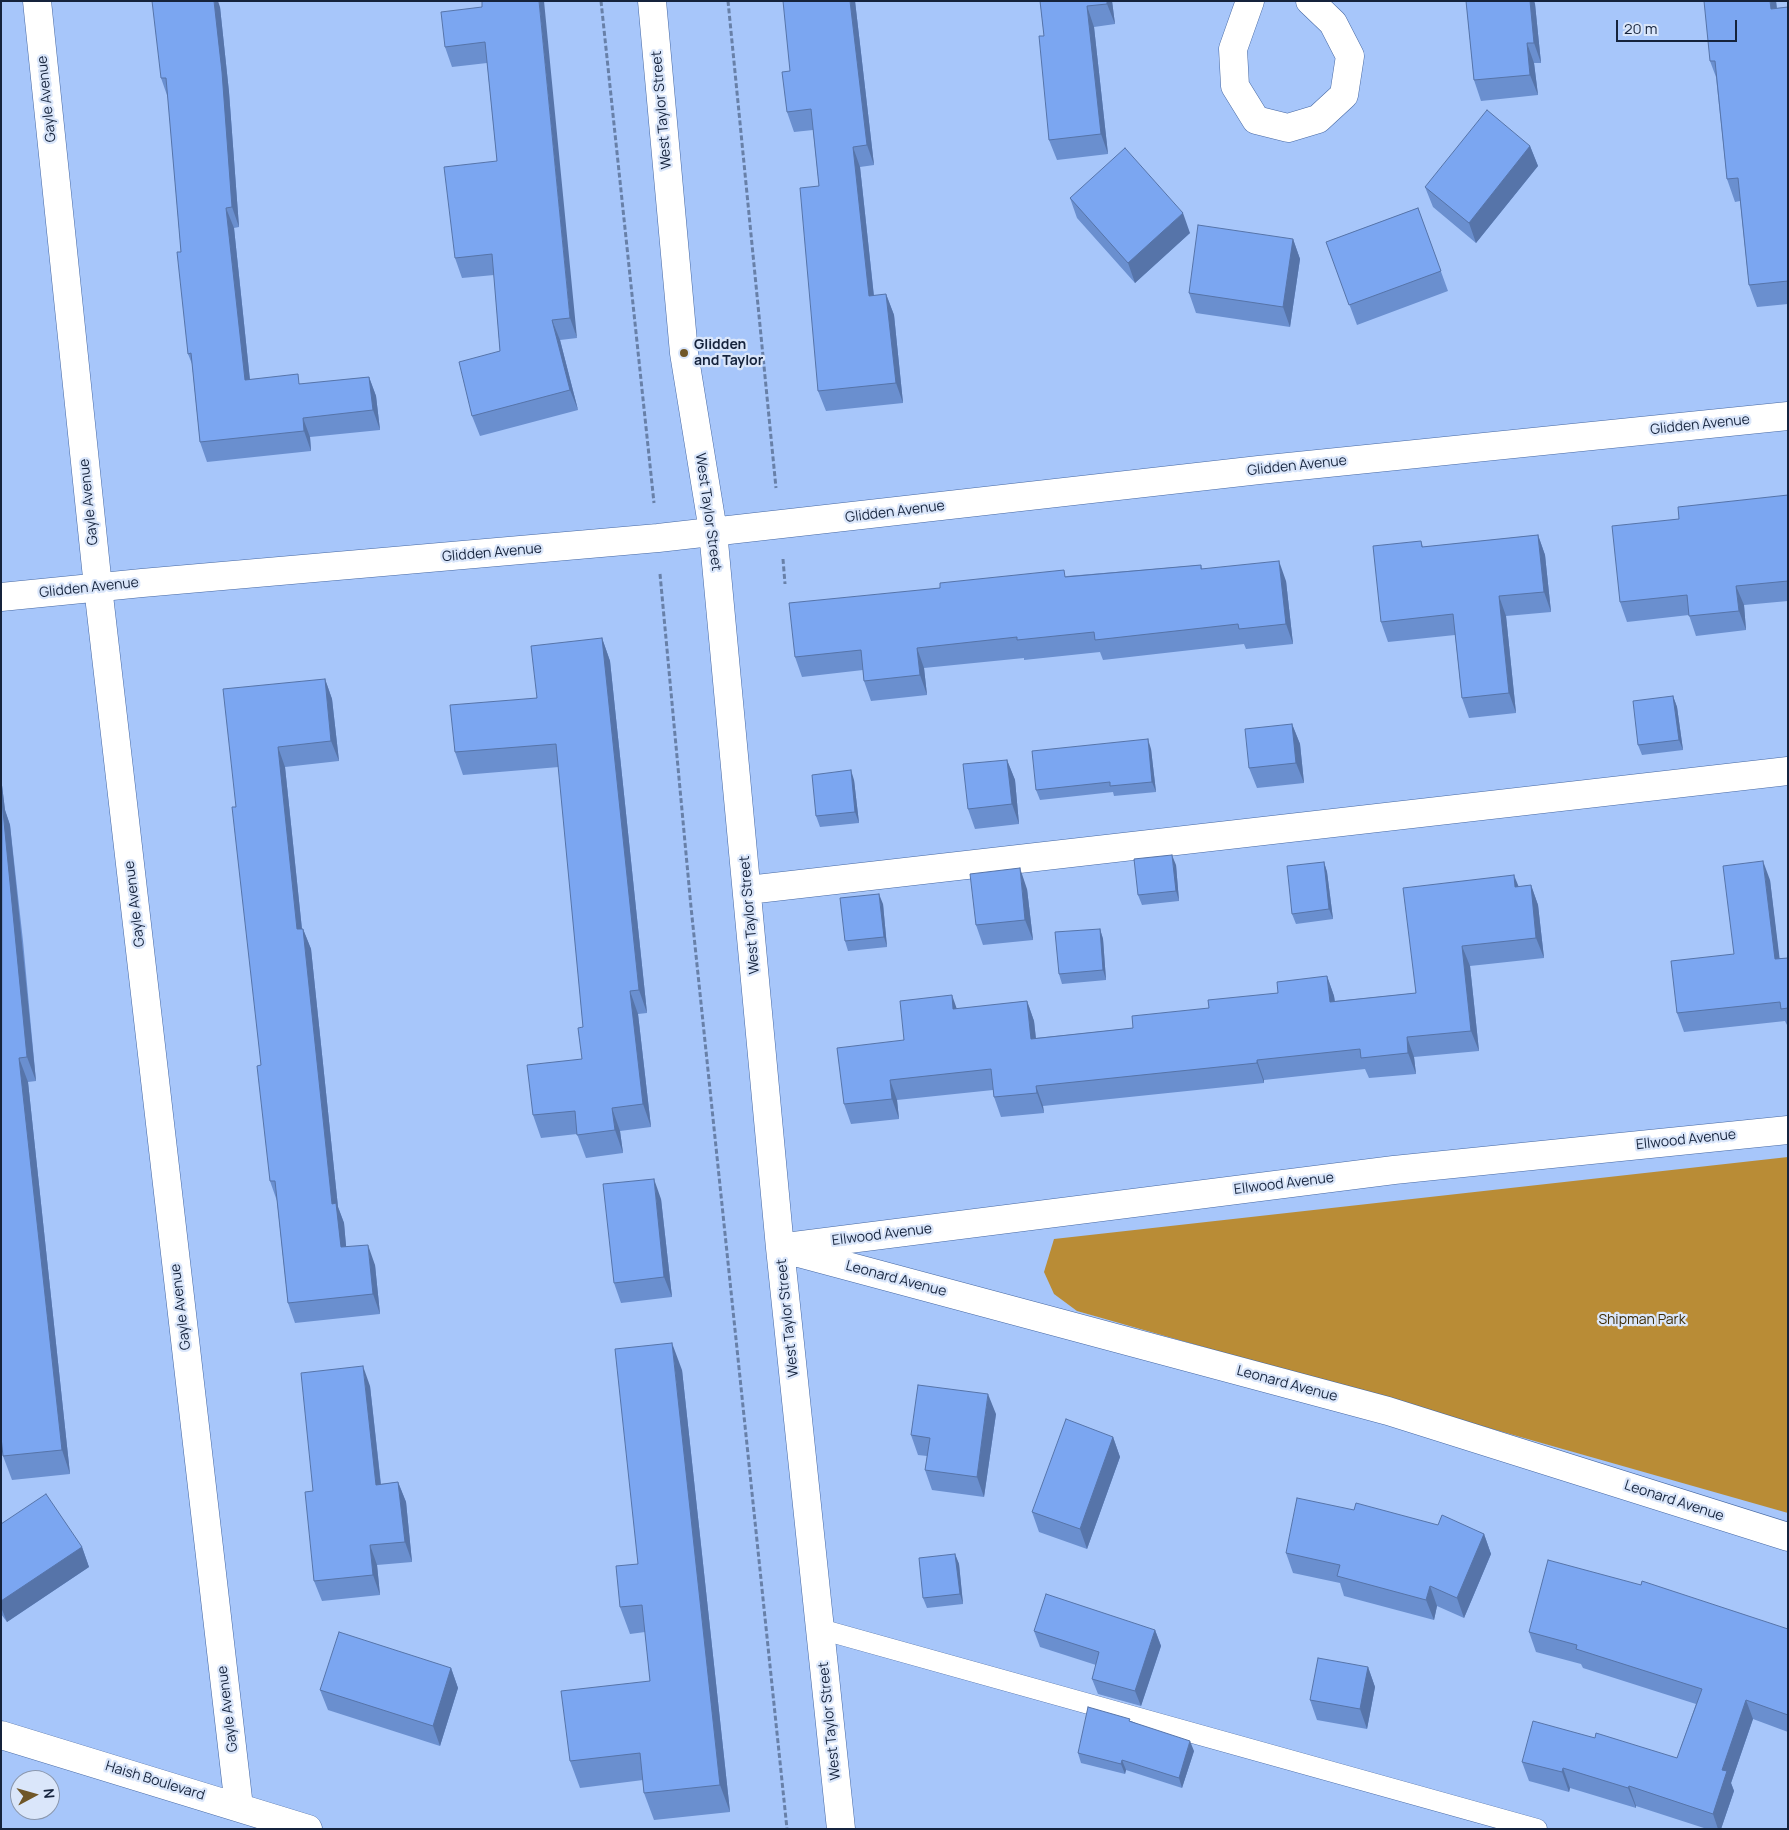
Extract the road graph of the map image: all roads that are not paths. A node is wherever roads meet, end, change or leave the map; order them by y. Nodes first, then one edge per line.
1 (37, 1) edge
2 (652, 1) edge
3 (1250, 1) edge
4 (1310, 1) edge
5 (1788, 416) edge
6 (713, 531) junction
7 (98, 587) junction
8 (1, 597) edge
9 (1788, 771) edge
10 (748, 890) junction
11 (1788, 1130) edge
12 (780, 1248) junction
13 (1788, 1537) edge
14 (820, 1629) junction
15 (1, 1735) edge
16 (239, 1806) junction
17 (308, 1829) edge
18 (842, 1829) edge
19 (1537, 1829) edge

1 - 7 street, Gayle Avenue
2 - 6 street, West Taylor Street
3 - 4 street
5 - 6 street, Glidden Avenue
6 - 7 street, Glidden Avenue
6 - 10 street, West Taylor Street
7 - 8 street, Glidden Avenue
7 - 16 street, Gayle Avenue
9 - 10 street
10 - 12 street, West Taylor Street
11 - 12 street, Ellwood Avenue
12 - 13 street, Leonard Avenue
12 - 14 street, West Taylor Street
14 - 18 street, West Taylor Street
14 - 19 lane
15 - 16 street, Haish Boulevard
16 - 17 street, Haish Boulevard

